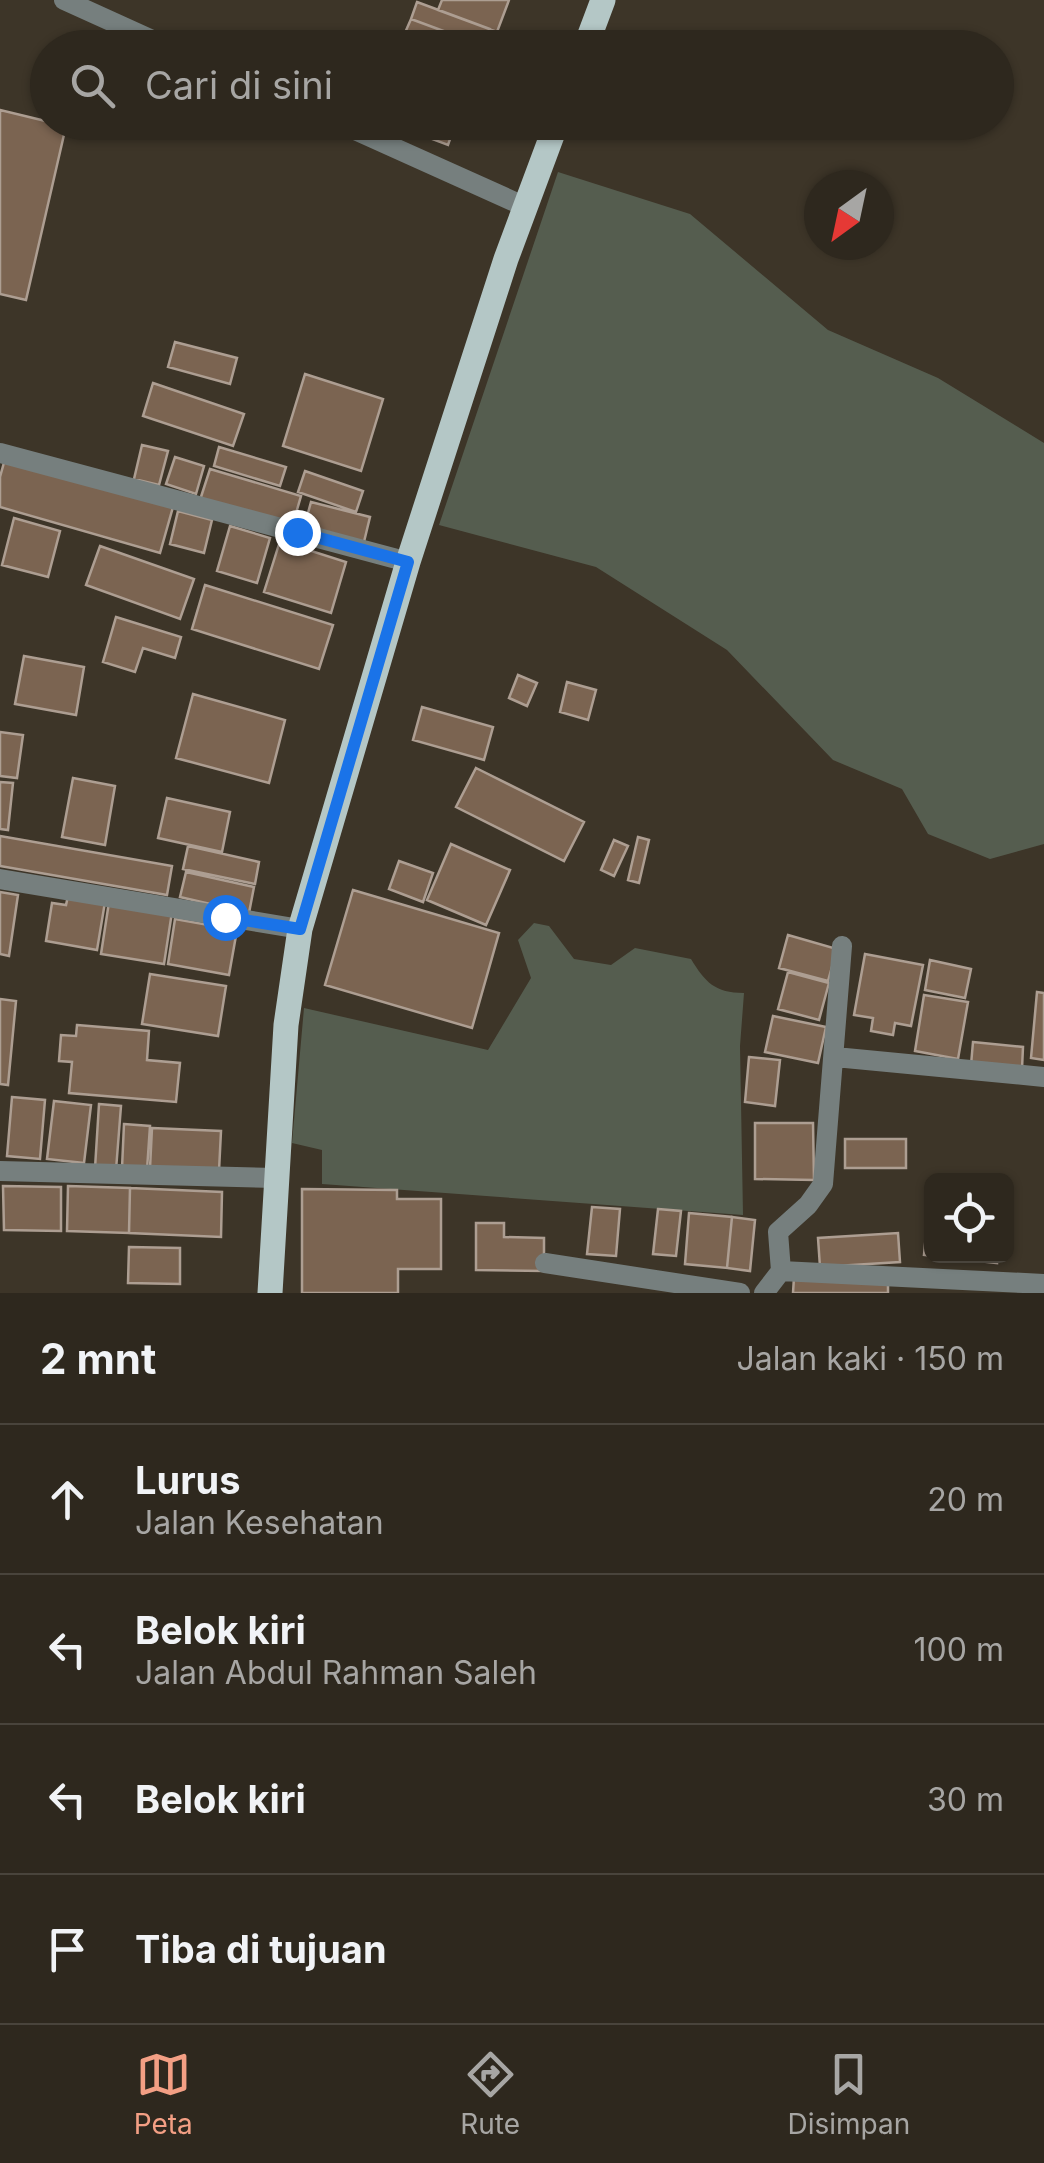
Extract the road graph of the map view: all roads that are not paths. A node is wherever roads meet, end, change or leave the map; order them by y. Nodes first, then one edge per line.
1 (64, 0) edge
2 (602, 0) edge
3 (130, 30) edge
4 (591, 30) edge
5 (378, 140) edge
6 (550, 140) edge
7 (526, 207) junction
8 (0, 453) edge
9 (408, 562) junction
10 (0, 879) edge
11 (300, 929) junction
12 (842, 946) dead end
13 (835, 1057) junction
14 (1044, 1076) edge
15 (0, 1171) edge
16 (275, 1178) junction
17 (545, 1263) dead end
18 (781, 1271) junction
19 (1044, 1284) edge
20 (270, 1293) edge
21 (740, 1293) edge
22 (764, 1293) edge

1 - 3 street
2 - 4 main road
5 - 7 street
6 - 7 main road
7 - 9 main road
8 - 9 street
9 - 11 main road
10 - 11 street
11 - 16 main road
12 - 13 street
13 - 14 street
13 - 18 street
15 - 16 street
16 - 20 main road
17 - 21 street
18 - 19 street
18 - 22 street

